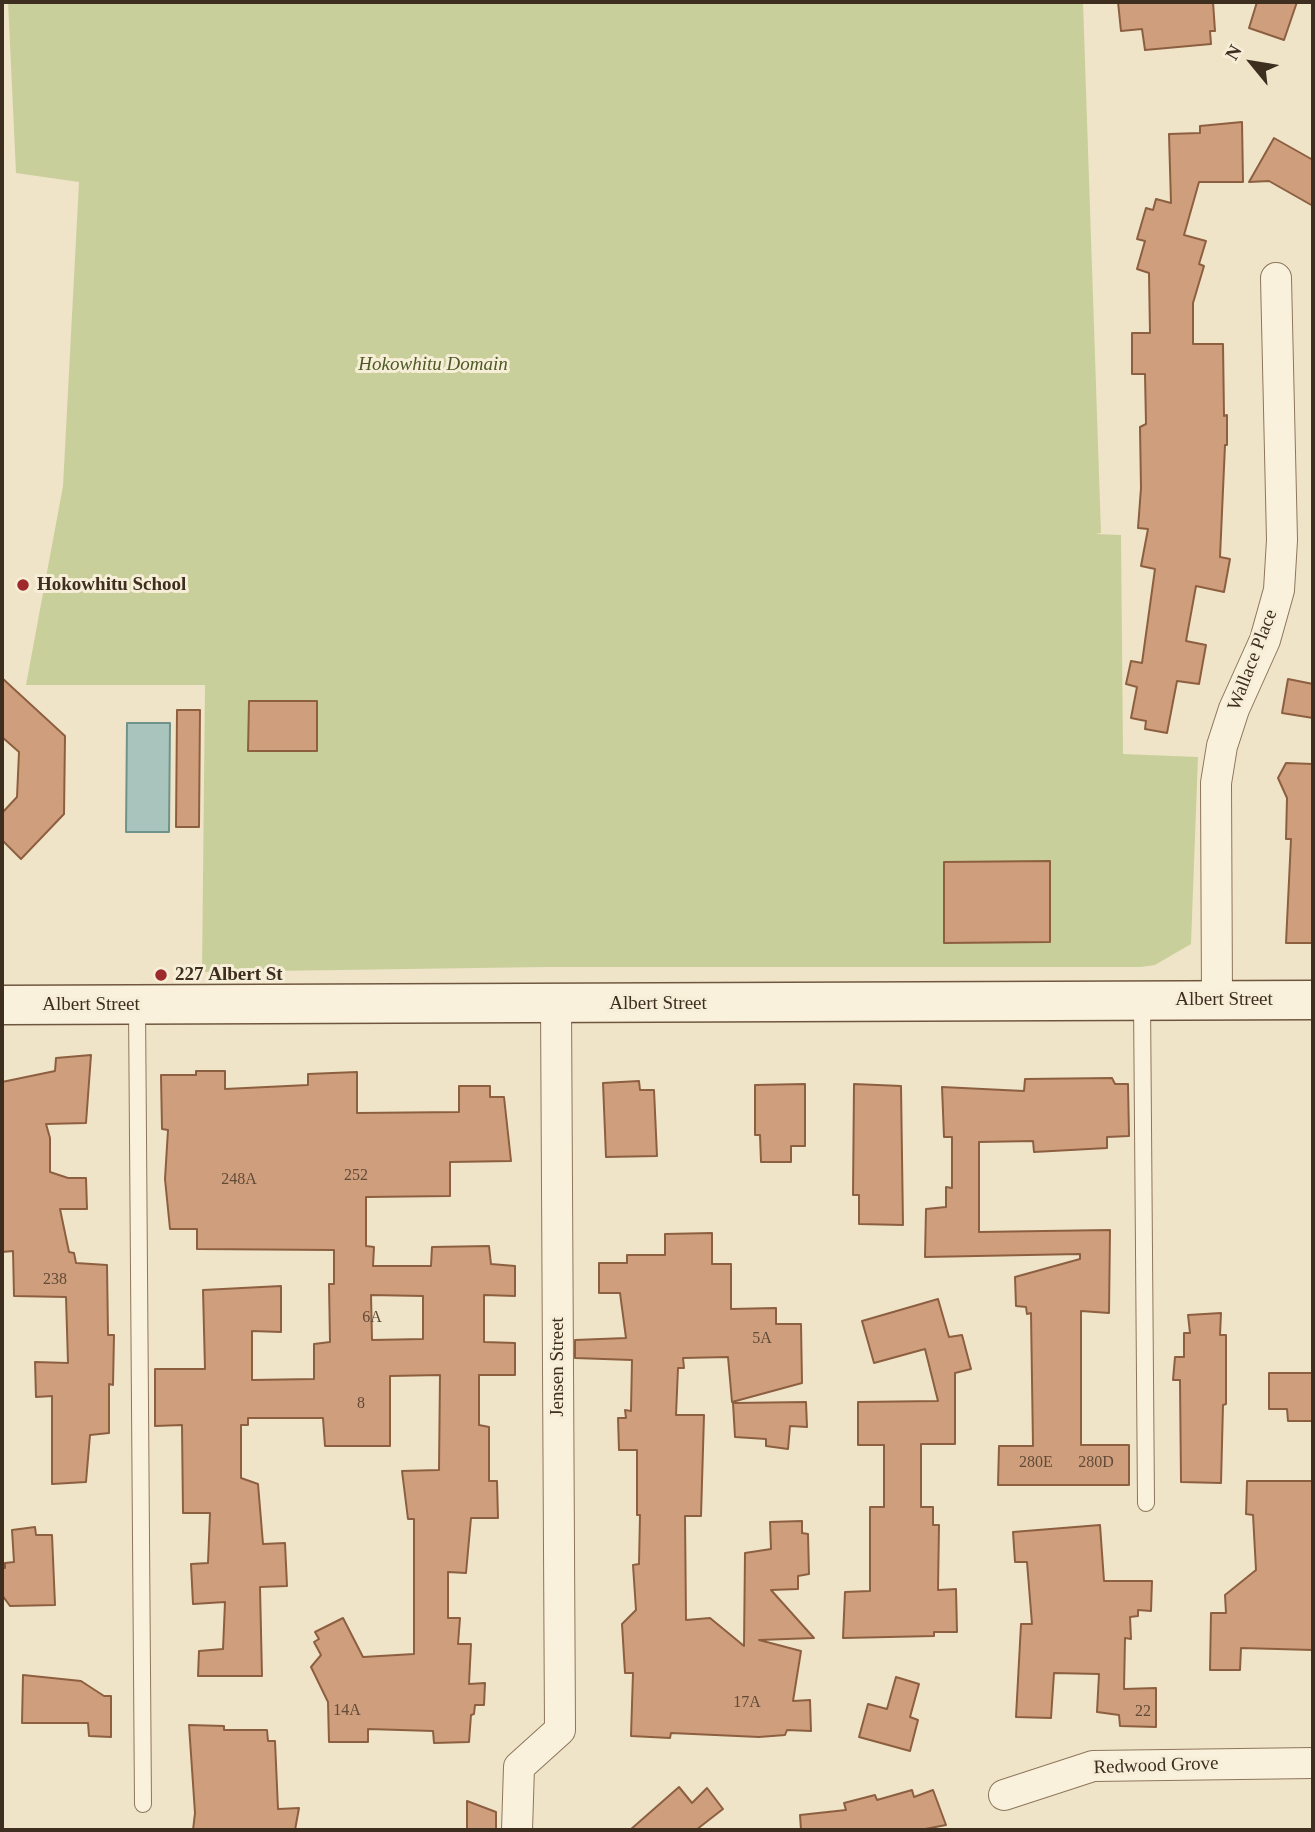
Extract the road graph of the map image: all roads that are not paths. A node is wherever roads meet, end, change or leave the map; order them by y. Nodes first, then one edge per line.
1 (1276, 278) dead end
2 (1217, 999) junction
3 (1142, 1000) junction
4 (1313, 1000) edge
5 (556, 1004) junction
6 (2, 1005) edge
7 (137, 1005) junction
8 (1146, 1503) dead end
9 (1313, 1763) edge
10 (1004, 1796) dead end
11 (143, 1804) dead end
12 (517, 1830) edge

1 - 2 street, Wallace Place
2 - 3 main road, Albert Street
2 - 4 main road, Albert Street
3 - 5 main road, Albert Street
3 - 8 lane
5 - 7 main road, Albert Street
5 - 12 street, Jensen Street
6 - 7 main road, Albert Street
7 - 11 lane
9 - 10 street, Redwood Grove

